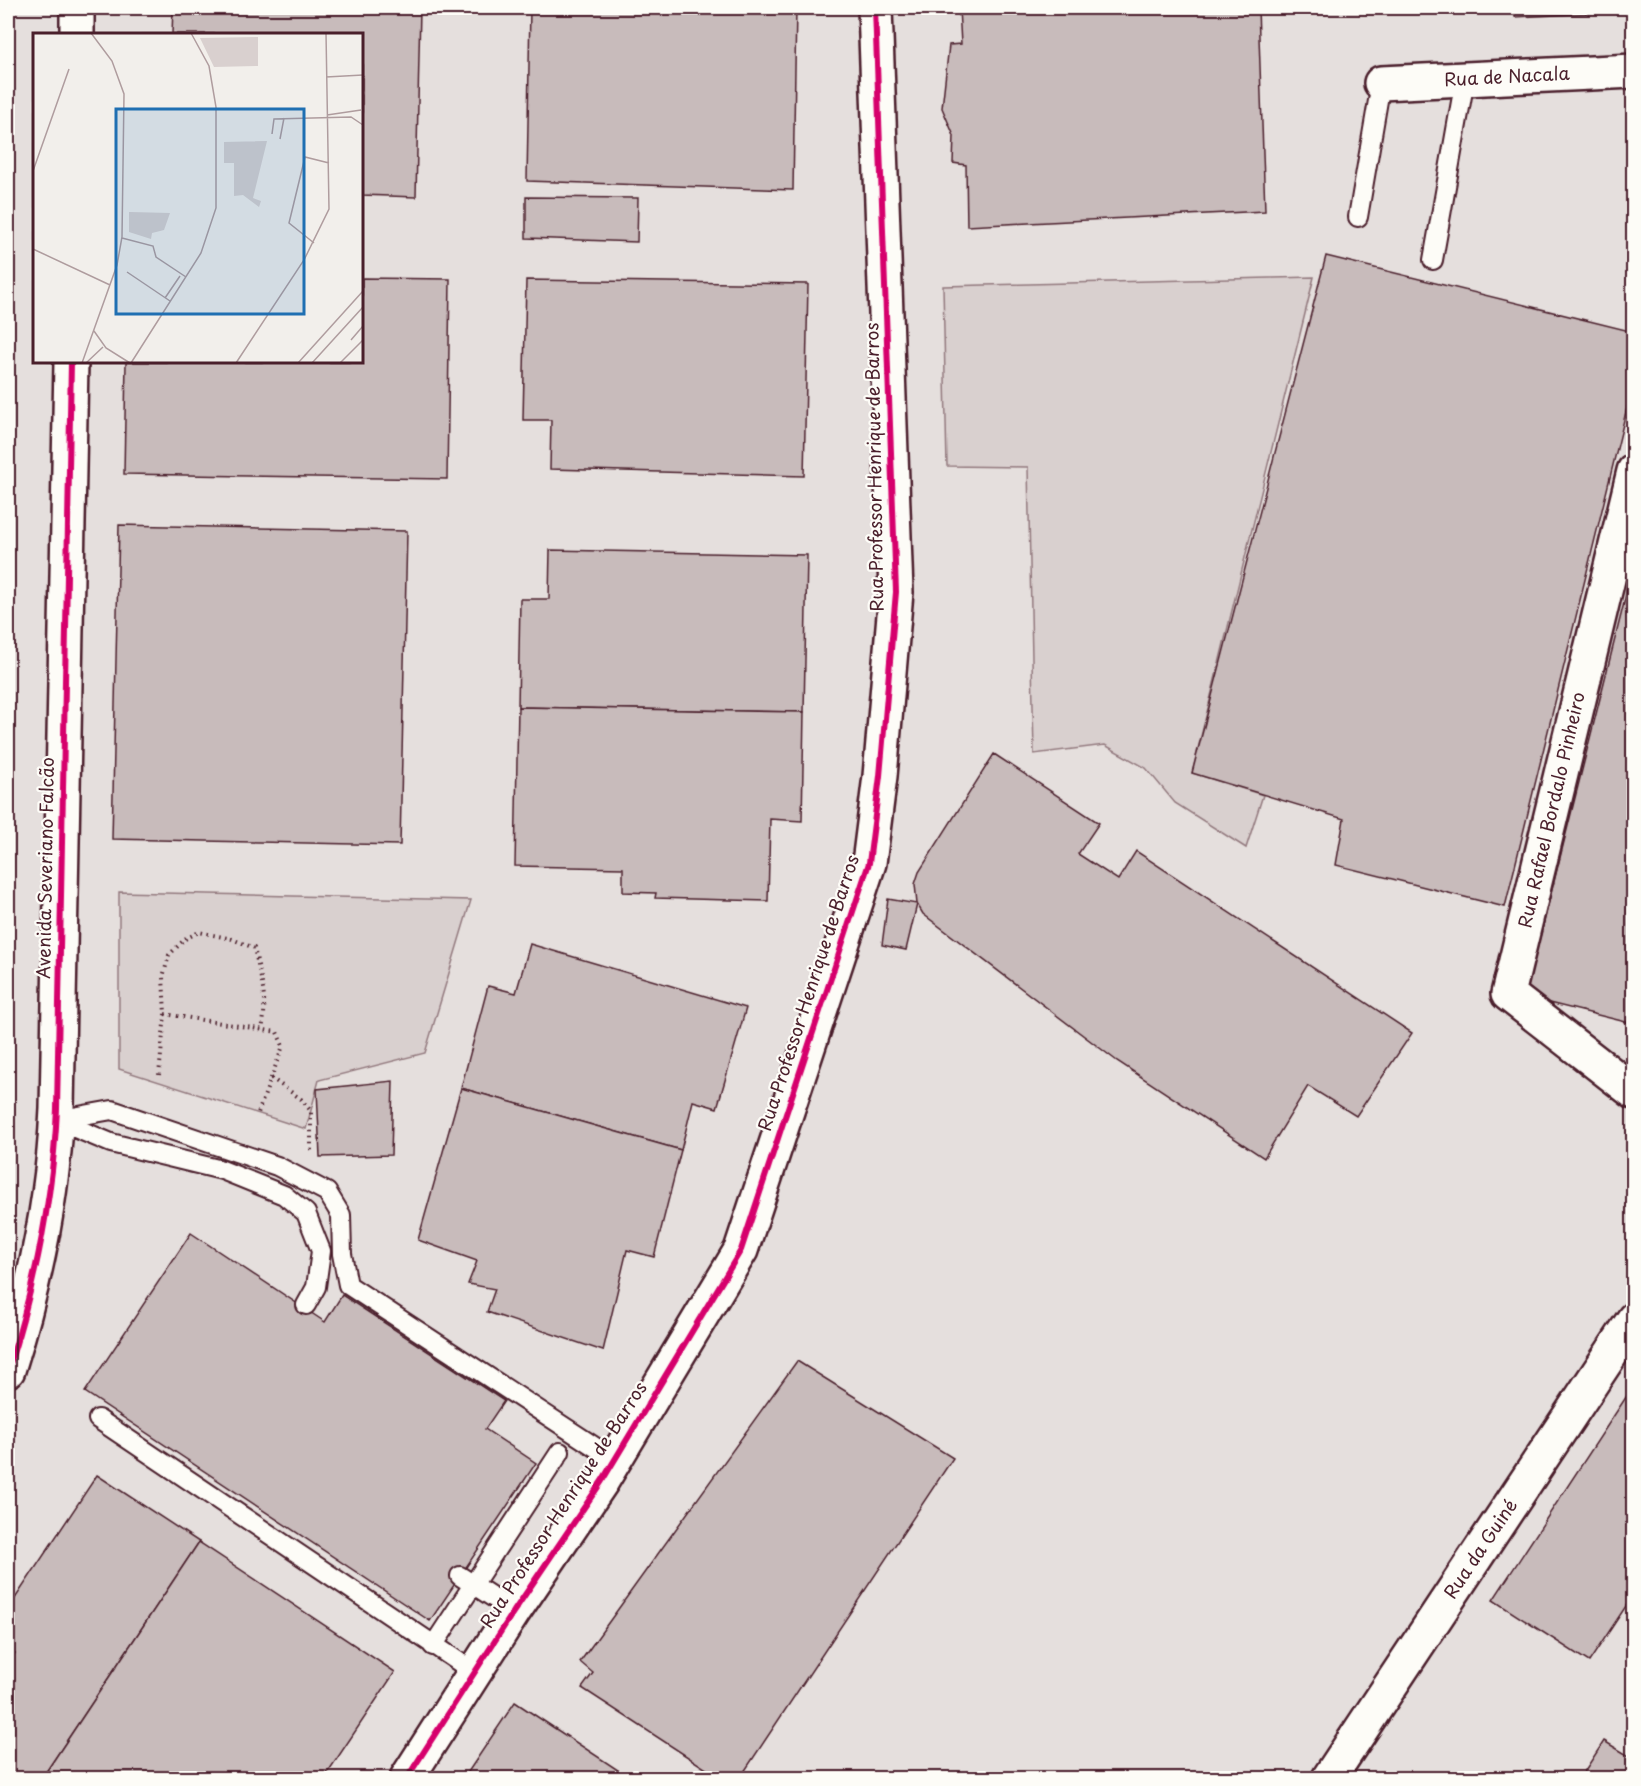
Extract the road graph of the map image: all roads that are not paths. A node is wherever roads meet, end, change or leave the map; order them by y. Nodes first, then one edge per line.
1 (77, 8) edge
2 (876, 8) edge
3 (77, 33) edge
4 (1634, 71) edge
5 (1465, 79) junction
6 (1381, 83) joint
7 (1358, 217) dead end
8 (1433, 260) dead end
9 (71, 363) edge
10 (1634, 471) edge
11 (1634, 1092) edge
12 (56, 1120) junction
13 (306, 1305) dead end
14 (1634, 1319) edge
15 (8, 1370) edge
16 (98, 1419) dead end
17 (560, 1452) dead end
18 (615, 1460) junction
19 (467, 1581) junction
20 (514, 1611) junction
21 (433, 1646) junction
22 (474, 1672) junction
23 (406, 1779) edge
24 (1329, 1779) edge

1 - 3 street
2 - 18 street, Rua Professor Henrique de Barros
4 - 5 street, Rua de Nacala
5 - 6 street, Rua de Nacala
5 - 8 lane
6 - 7 lane
9 - 12 street, Avenida Severiano Falcão
10 - 11 street, Rua Rafael Bordalo Pinheiro
12 - 13 lane
12 - 15 street, Avenida Severiano Falcão
12 - 18 lane
14 - 24 street, Rua da Guiné
16 - 21 lane
17 - 19 lane
18 - 20 street, Rua Professor Henrique de Barros
19 - 20 lane
19 - 21 lane
20 - 22 street, Rua Professor Henrique de Barros
21 - 22 lane
22 - 23 street, Rua Professor Henrique de Barros

